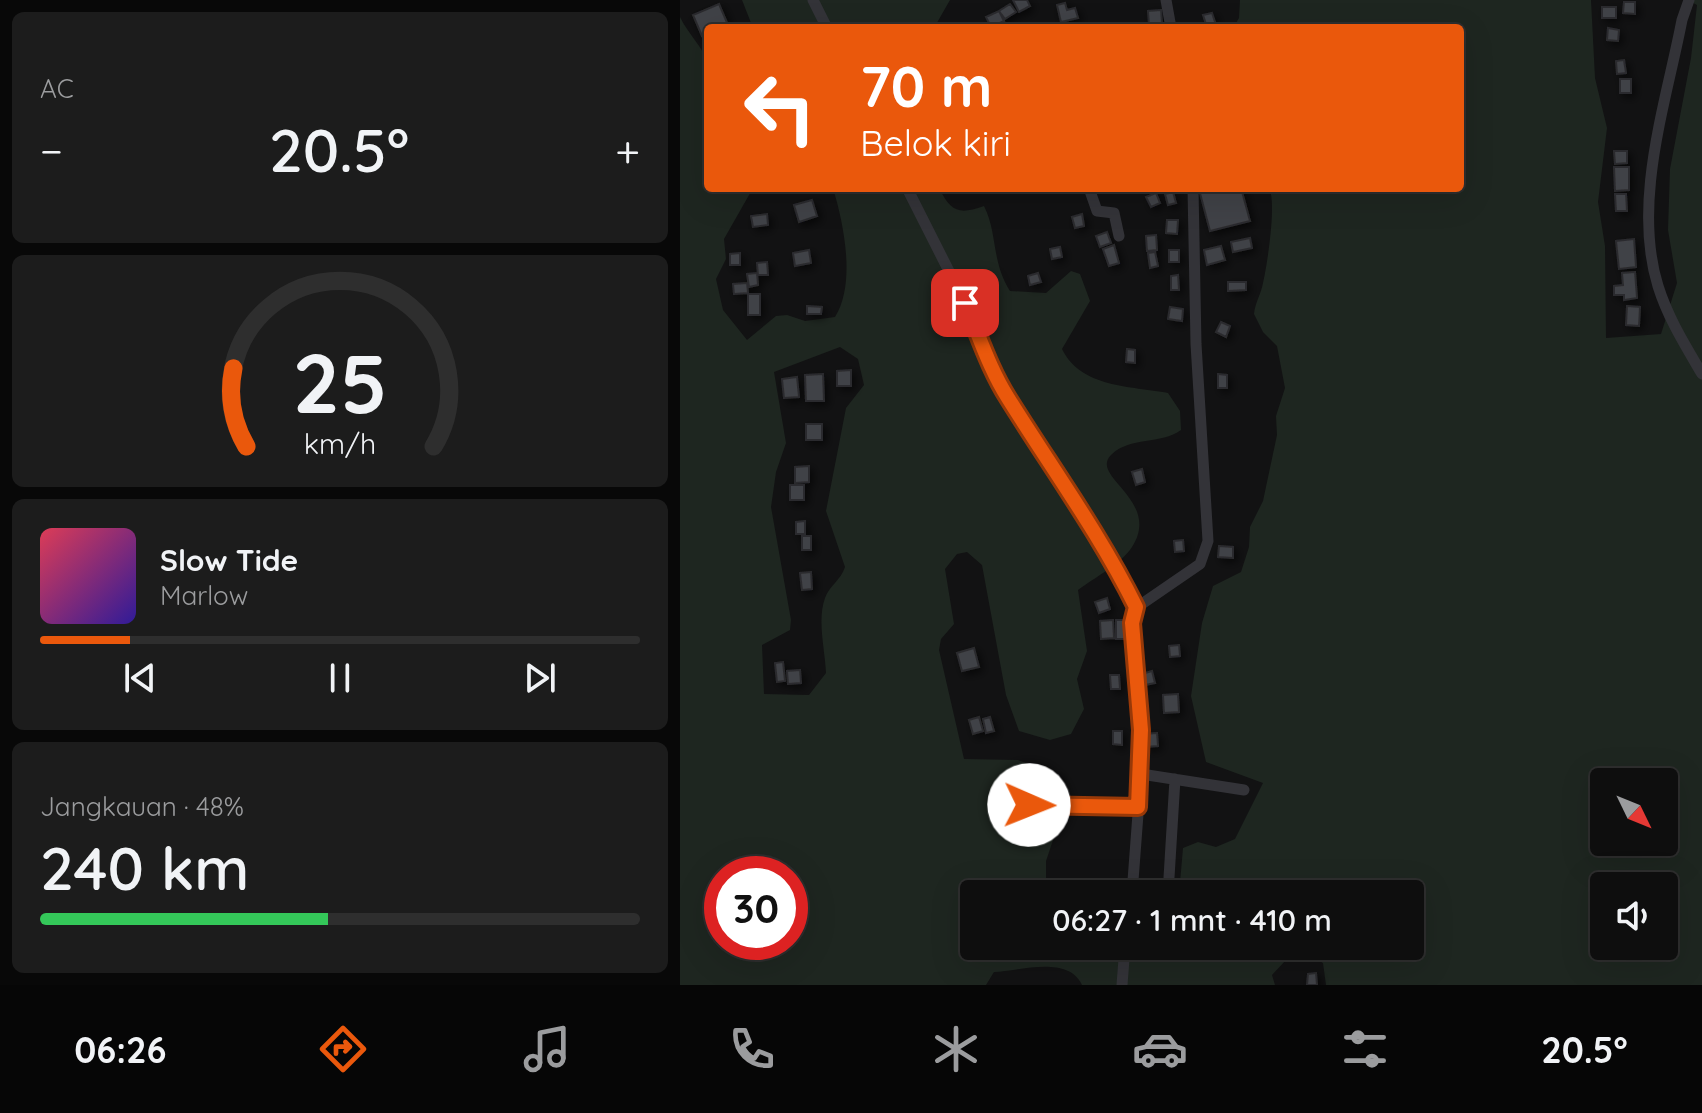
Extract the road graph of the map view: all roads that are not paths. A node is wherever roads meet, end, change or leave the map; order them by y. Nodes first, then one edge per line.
1 (813, 0) edge
2 (1166, 0) edge
3 (1689, 0) edge
4 (825, 24) edge
5 (1170, 24) edge
6 (909, 192) edge
7 (1090, 192) edge
8 (1193, 192) edge
9 (1119, 236) dead end
10 (1702, 374) edge
11 (1136, 607) junction
12 (1141, 774) junction
13 (1175, 779) junction
14 (1244, 790) dead end
15 (1029, 805) dead end
16 (1138, 807) junction
17 (1133, 880) edge
18 (1169, 880) edge
19 (1124, 960) edge
20 (1122, 985) edge

1 - 4 street
2 - 5 street
3 - 10 street
6 - 11 street
7 - 9 street
8 - 11 street
11 - 12 street
12 - 13 street
12 - 16 street
13 - 14 street
13 - 18 street
15 - 16 street
16 - 17 street
19 - 20 street

